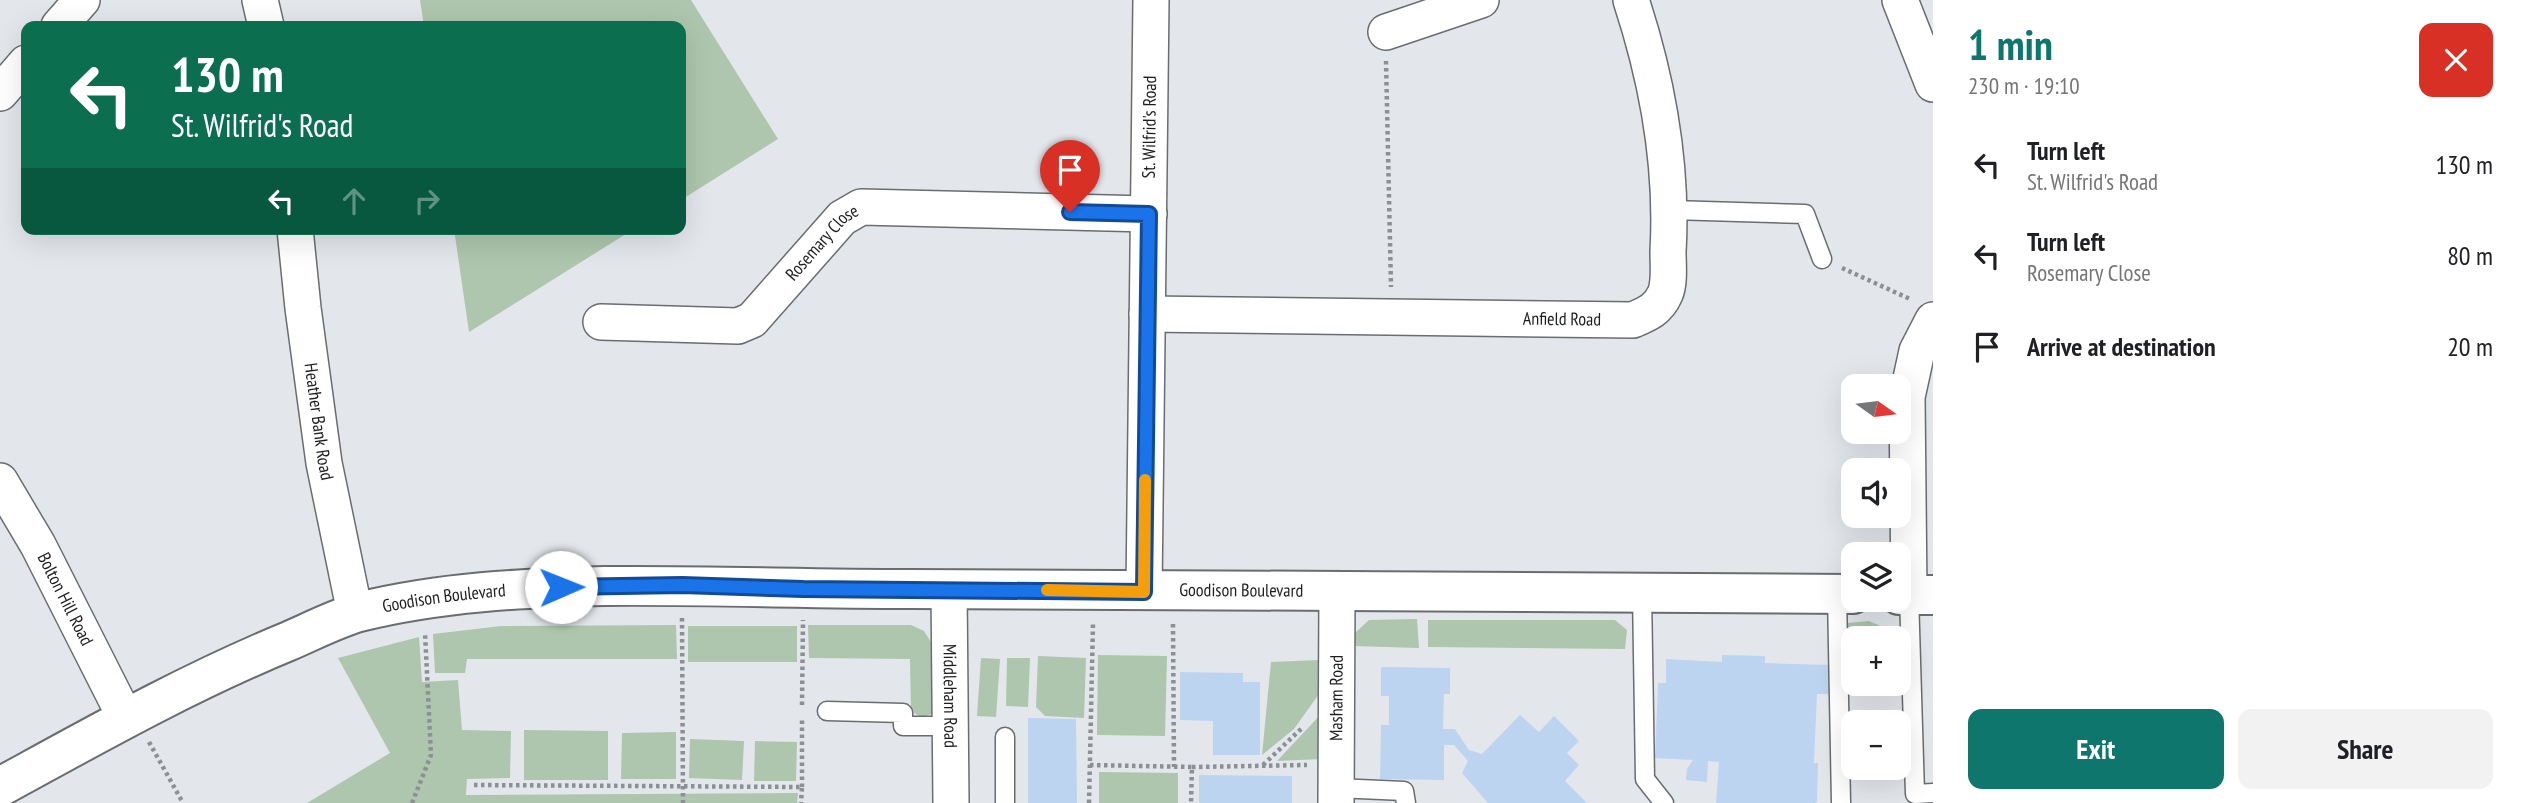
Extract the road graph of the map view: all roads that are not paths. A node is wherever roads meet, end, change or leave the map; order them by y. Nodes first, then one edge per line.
1 (82, 0) edge
2 (260, 0) edge
3 (1151, 0) edge
4 (1481, 0) edge
5 (1631, 0) edge
6 (1900, 0) edge
7 (63, 21) edge
8 (265, 21) edge
9 (1386, 32) road end
10 (21, 69) edge
11 (1933, 84) edge
12 (0, 93) edge
13 (1671, 210) junction
14 (1149, 214) junction
15 (297, 235) edge
16 (1822, 259) road end
17 (1927, 312) edge
18 (1147, 314) junction
19 (601, 321) dead end
20 (0, 481) edge
21 (949, 589) junction
22 (1158, 592) junction
23 (1336, 592) junction
24 (1642, 593) junction
25 (1841, 594) edge
26 (1913, 595) edge
27 (1845, 612) edge
28 (355, 613) junction
29 (827, 711) dead end
30 (130, 717) junction
31 (950, 726) junction
32 (1005, 737) dead end
33 (1336, 785) edge
34 (0, 787) edge
35 (1933, 793) edge
36 (951, 803) edge
37 (1004, 803) edge
38 (1406, 803) edge
39 (1664, 803) edge
40 (1841, 803) edge

1 - 7 street
2 - 8 street
3 - 14 street, St. Wilfrid's Road
4 - 9 street
5 - 13 street, Anfield Road
6 - 11 street
10 - 12 street
13 - 16 lane
13 - 18 street, Anfield Road
14 - 18 street, St. Wilfrid's Road
14 - 19 street, Rosemary Close
15 - 28 street, Heather Bank Road
17 - 26 street
18 - 22 street, St. Wilfrid's Road
20 - 30 street, Bolton Hill Road
21 - 22 street, Goodison Boulevard
21 - 28 street, Goodison Boulevard
21 - 31 street, Middleham Road
22 - 23 street, Goodison Boulevard
23 - 24 street, Goodison Boulevard
23 - 33 street, Masham Road
24 - 25 street, Goodison Boulevard
24 - 39 lane
26 - 35 lane
27 - 40 lane
28 - 30 street, Goodison Boulevard
29 - 31 lane
30 - 34 street, Goodison Boulevard
31 - 36 street, Middleham Road
32 - 37 lane
33 - 38 lane

